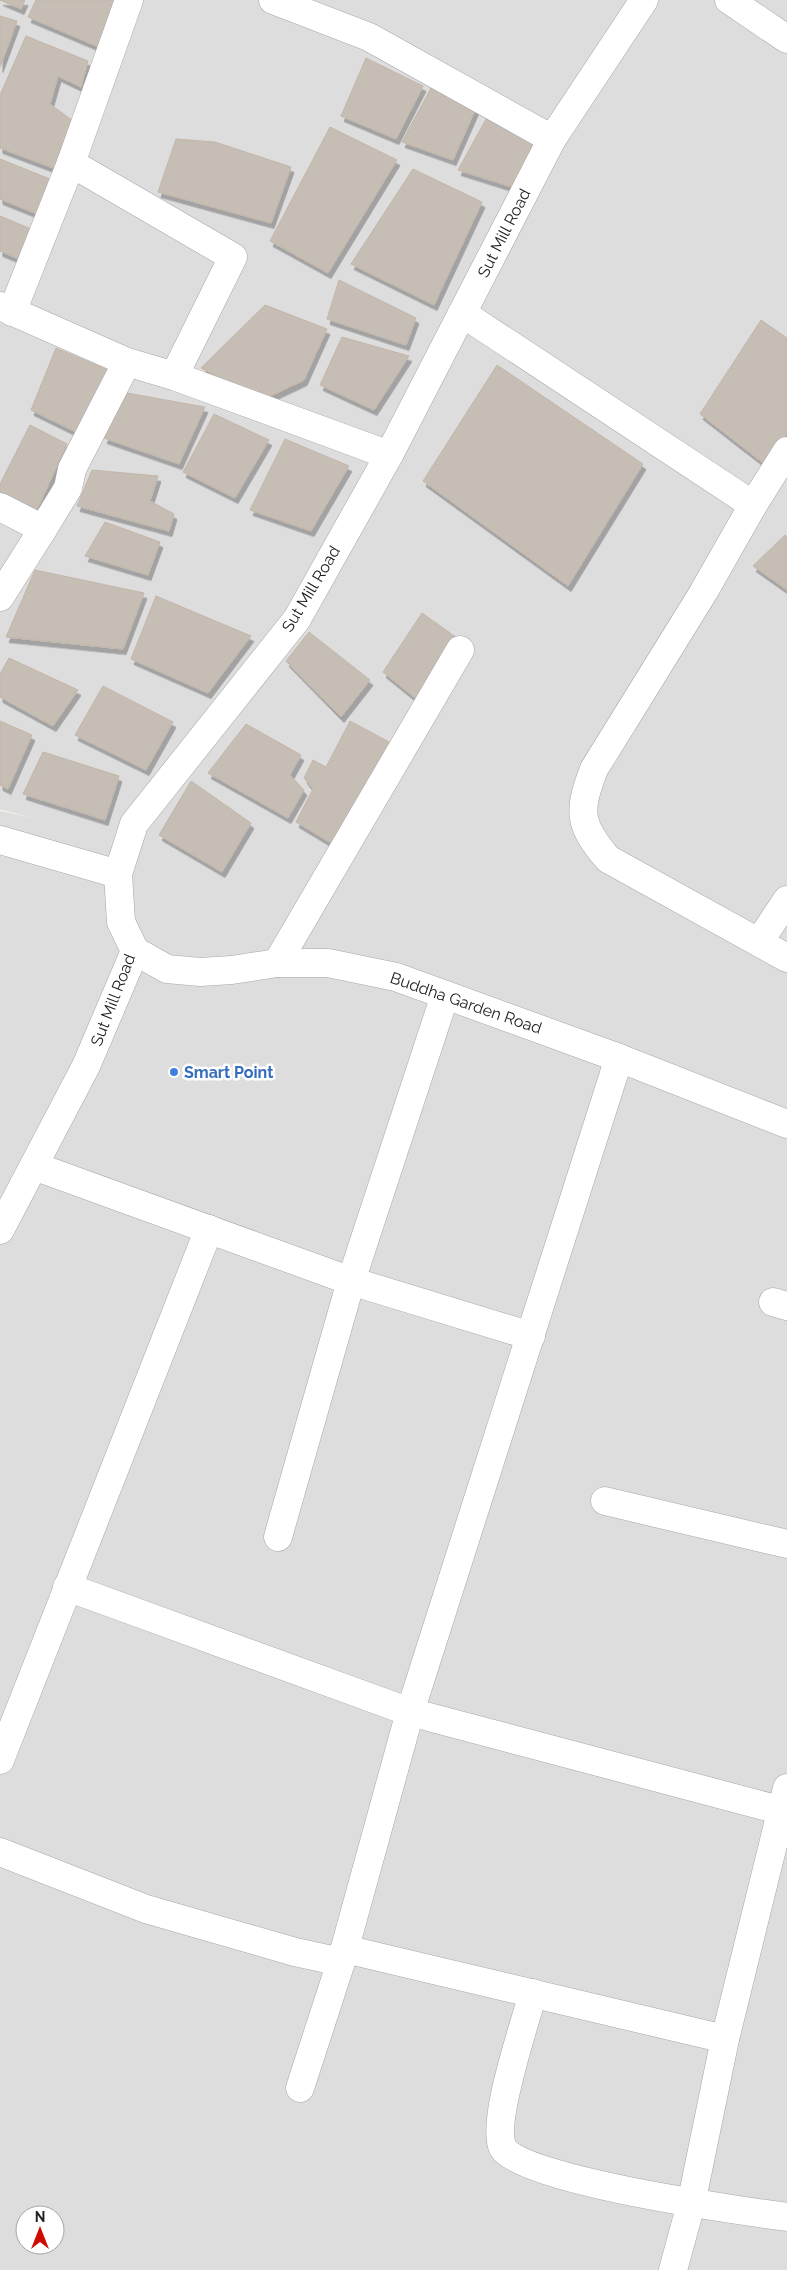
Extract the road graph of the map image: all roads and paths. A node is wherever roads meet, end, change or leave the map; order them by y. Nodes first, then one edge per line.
1 (129, 0) edge
2 (273, 0) edge
3 (644, 0) edge
4 (729, 0) edge
5 (787, 39) edge
6 (552, 140) junction
7 (71, 163) junction
8 (6, 309) edge
9 (462, 313) junction
10 (127, 362) junction
11 (174, 376) junction
12 (787, 452) edge
13 (389, 454) junction
14 (753, 505) junction
15 (0, 507) edge
16 (43, 529) junction
17 (0, 597) edge
18 (460, 650) dead end
19 (0, 840) edge
20 (118, 874) junction
21 (787, 900) edge
22 (759, 942) junction
23 (135, 951) junction
24 (787, 958) edge
25 (276, 963) junction
26 (445, 995) junction
27 (619, 1058) junction
28 (787, 1124) edge
29 (34, 1166) junction
30 (0, 1230) edge
31 (209, 1230) junction
32 (350, 1281) junction
33 (531, 1336) junction
34 (605, 1501) dead end
35 (278, 1537) dead end
36 (787, 1544) edge
37 (67, 1587) junction
38 (410, 1712) junction
39 (0, 1760) edge
40 (785, 1803) edge
41 (0, 1852) edge
42 (343, 1955) junction
43 (533, 1993) junction
44 (725, 2039) junction
45 (300, 2088) dead end
46 (691, 2204) junction
47 (787, 2217) edge
48 (673, 2270) edge

1 - 7 street
2 - 6 street
3 - 6 street, Sut Mill Road
4 - 5 street
6 - 9 street, Sut Mill Road
7 - 8 street
7 - 11 street
8 - 10 street
9 - 13 street, Sut Mill Road
9 - 14 street
10 - 11 street
10 - 16 street
11 - 13 street
12 - 14 street
13 - 20 street, Sut Mill Road
14 - 22 street
15 - 16 street
16 - 17 street
18 - 25 street
19 - 20 street
20 - 23 street, Sut Mill Road
21 - 22 street
22 - 24 street
23 - 25 street, Buddha Garden Road
23 - 29 street, Sut Mill Road
25 - 26 street, Buddha Garden Road
26 - 27 street, Buddha Garden Road
26 - 32 street
27 - 28 street, Buddha Garden Road
27 - 33 street
29 - 30 street, Sut Mill Road
29 - 31 street
31 - 32 street
31 - 37 street
32 - 33 street
32 - 35 street
33 - 38 street
34 - 36 street
37 - 38 street
37 - 39 street
38 - 40 street
38 - 42 street
40 - 44 street
41 - 42 street
42 - 43 street
42 - 45 street
43 - 44 street
43 - 46 street
44 - 46 street
46 - 47 street
46 - 48 street

